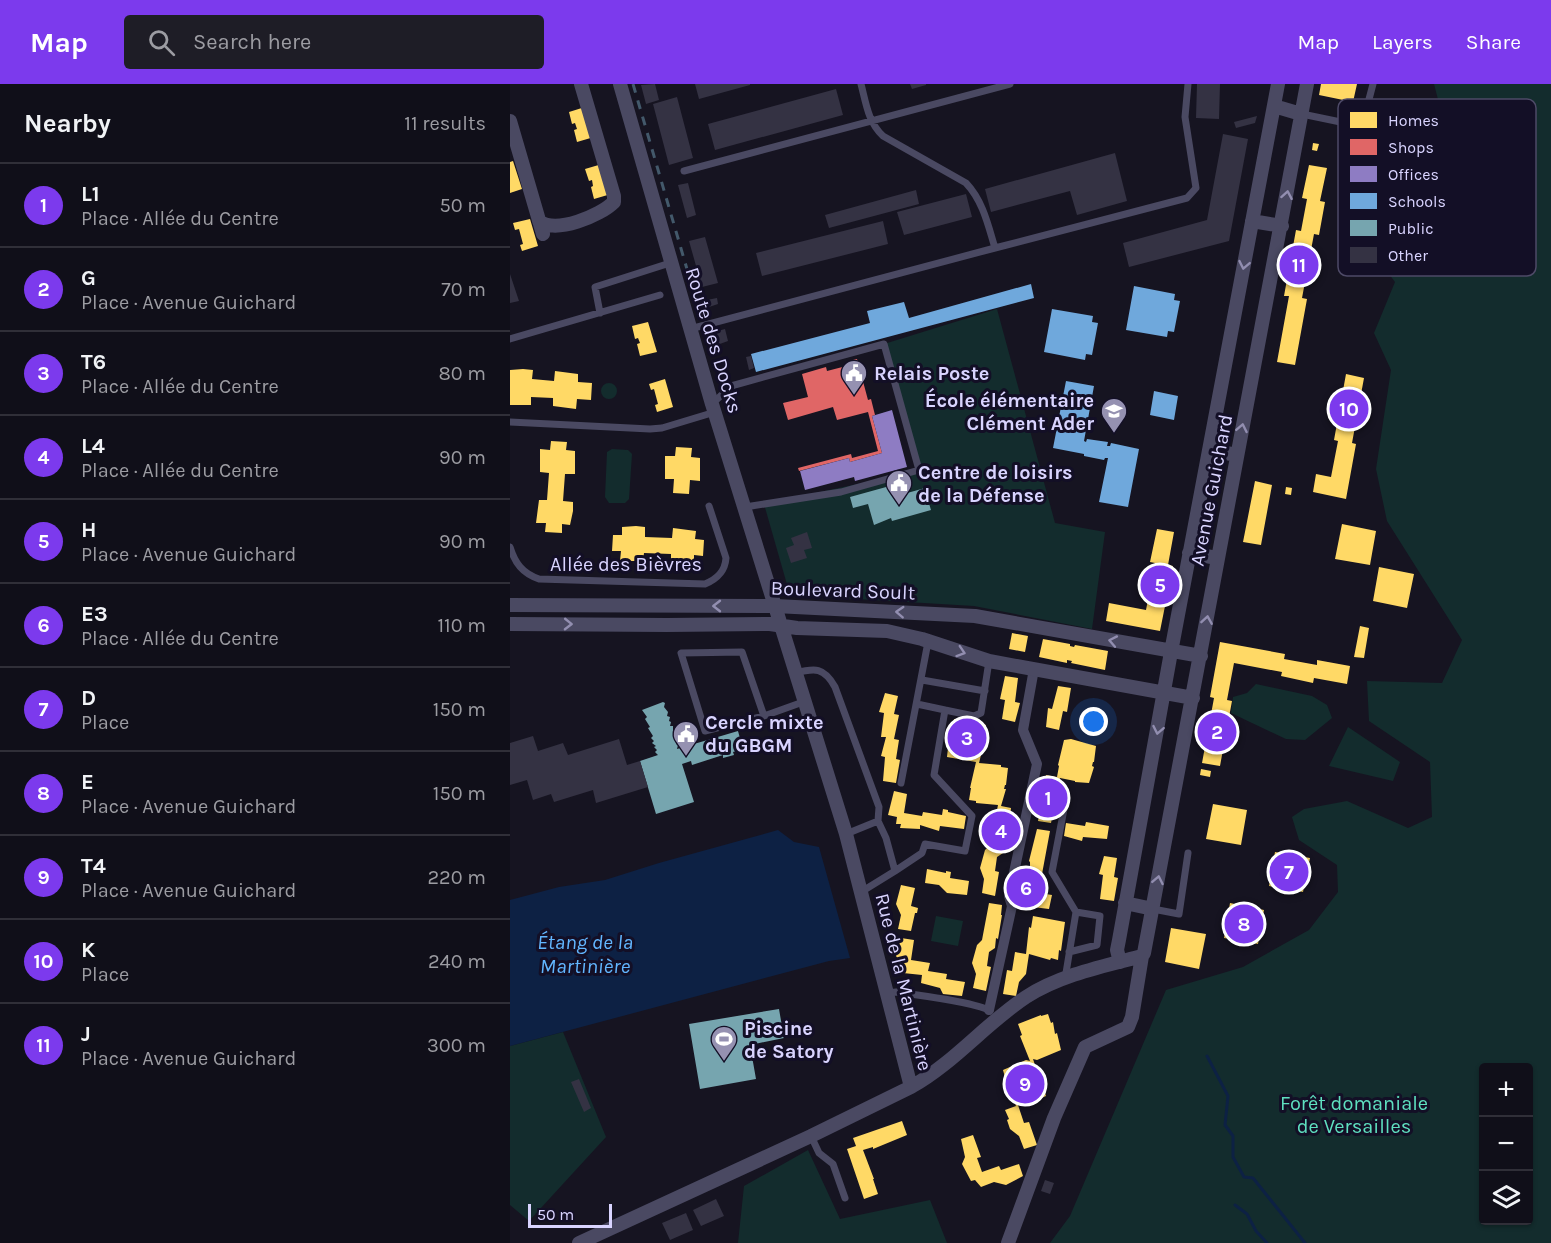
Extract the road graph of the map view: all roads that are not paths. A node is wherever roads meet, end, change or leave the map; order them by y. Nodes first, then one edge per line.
1 (581, 84) edge
2 (620, 84) edge
3 (861, 84) edge
4 (1010, 84) edge
5 (1188, 84) edge
6 (1278, 84) edge
7 (1307, 84) edge
8 (1373, 84) edge
9 (1369, 99) edge
10 (1274, 106) junction
11 (1301, 114) junction
12 (510, 121) edge
13 (871, 122) junction
14 (1338, 122) edge
15 (684, 171) dead end
16 (1252, 221) junction
17 (1281, 226) junction
18 (995, 248) junction
19 (670, 263) junction
20 (660, 295) dead end
21 (600, 313) junction
22 (690, 329) junction
23 (510, 339) edge
24 (714, 408) junction
25 (510, 422) edge
26 (1209, 450) junction
27 (1237, 454) junction
28 (709, 506) dead end
29 (745, 507) junction
30 (510, 547) edge
31 (1190, 553) junction
32 (1217, 558) junction
33 (510, 605) edge
34 (775, 606) junction
35 (927, 613) junction
36 (510, 624) edge
37 (780, 624) junction
38 (925, 640) junction
39 (1171, 652) junction
40 (1201, 656) junction
41 (989, 661) junction
42 (1034, 669) junction
43 (795, 673) junction
44 (922, 680) junction
45 (985, 691) junction
46 (1165, 692) junction
47 (1192, 698) junction
48 (803, 702) junction
49 (917, 704) junction
50 (945, 710) junction
51 (764, 716) junction
52 (901, 783) dead end
53 (1064, 809) dead end
54 (878, 821) junction
55 (846, 834) junction
56 (1188, 853) dead end
57 (895, 871) junction
58 (861, 892) junction
59 (1125, 903) junction
60 (1153, 909) junction
61 (1076, 912) junction
62 (1069, 952) junction
63 (1142, 956) junction
64 (1120, 962) junction
65 (1065, 979) junction
66 (887, 993) junction
67 (993, 1015) junction
68 (911, 1087) junction
69 (811, 1136) junction
70 (845, 1198) dead end
71 (579, 1243) edge
72 (1008, 1243) edge

1 - 12 street
2 - 19 street, Route des Docks
3 - 13 lane
4 - 13 lane
5 - 18 lane
6 - 10 street, Avenue Guichard
7 - 11 street, Avenue Guichard
8 - 9 lane
10 - 11 street
10 - 16 street, Avenue Guichard
11 - 14 lane
17 -> 11 street, Avenue Guichard
13 - 15 lane
13 - 18 lane
16 - 17 street
16 -> 26 street, Avenue Guichard
27 -> 17 street, Avenue Guichard
18 - 22 lane
19 - 21 lane
19 - 22 street, Route des Docks
20 - 21 lane
21 - 23 lane
22 - 24 street, Route des Docks
24 - 25 lane
24 - 29 street, Route des Docks
24 - 29 lane
26 - 27 street
26 - 31 street, Avenue Guichard
27 - 32 street, Avenue Guichard
28 - 30 lane, Allée des Bièvres
29 - 34 street, Route des Docks
31 - 32 street
31 - 39 street, Avenue Guichard
40 -> 32 street, Avenue Guichard
34 -> 33 street, Boulevard Soult
35 -> 34 street, Boulevard Soult
34 - 37 street, Rue de la Martinière
35 - 38 street
39 -> 35 street, Boulevard Soult
36 -> 37 street, Boulevard Soult
37 - 38 street, Boulevard Soult
37 - 43 street, Rue de la Martinière
38 -> 41 street, Boulevard Soult
38 - 44 lane
39 - 40 street, Boulevard Soult
39 - 46 street, Avenue Guichard
40 - 47 street, Avenue Guichard
41 - 42 street, Boulevard Soult
41 - 45 lane
42 - 46 street, Boulevard Soult
42 - 67 street
43 - 48 street, Rue de la Martinière
43 - 54 lane
44 - 45 lane
44 - 49 lane
45 - 50 lane
46 - 47 street, Boulevard Soult
46 -> 59 street, Avenue Guichard
60 -> 47 street, Avenue Guichard
48 - 51 lane
48 - 55 street, Rue de la Martinière
49 - 50 lane
49 - 52 lane
50 - 57 lane
51 - 51 lane
53 - 61 lane
54 - 55 lane
54 - 57 lane
55 - 58 street, Rue de la Martinière
56 - 60 lane
57 - 58 lane
58 - 66 street, Rue de la Martinière
59 - 60 street
59 - 64 street, Avenue Guichard
60 - 63 street, Avenue Guichard
61 - 62 lane
61 - 62 lane
62 - 65 lane
63 - 64 street
63 - 72 street, Avenue Guichard
64 - 65 street
65 - 67 street
66 - 67 lane
66 - 68 street, Rue de la Martinière
67 - 68 street
68 - 69 street, Rue de la Martinière
69 - 70 lane
69 - 71 street, Rue de la Martinière

